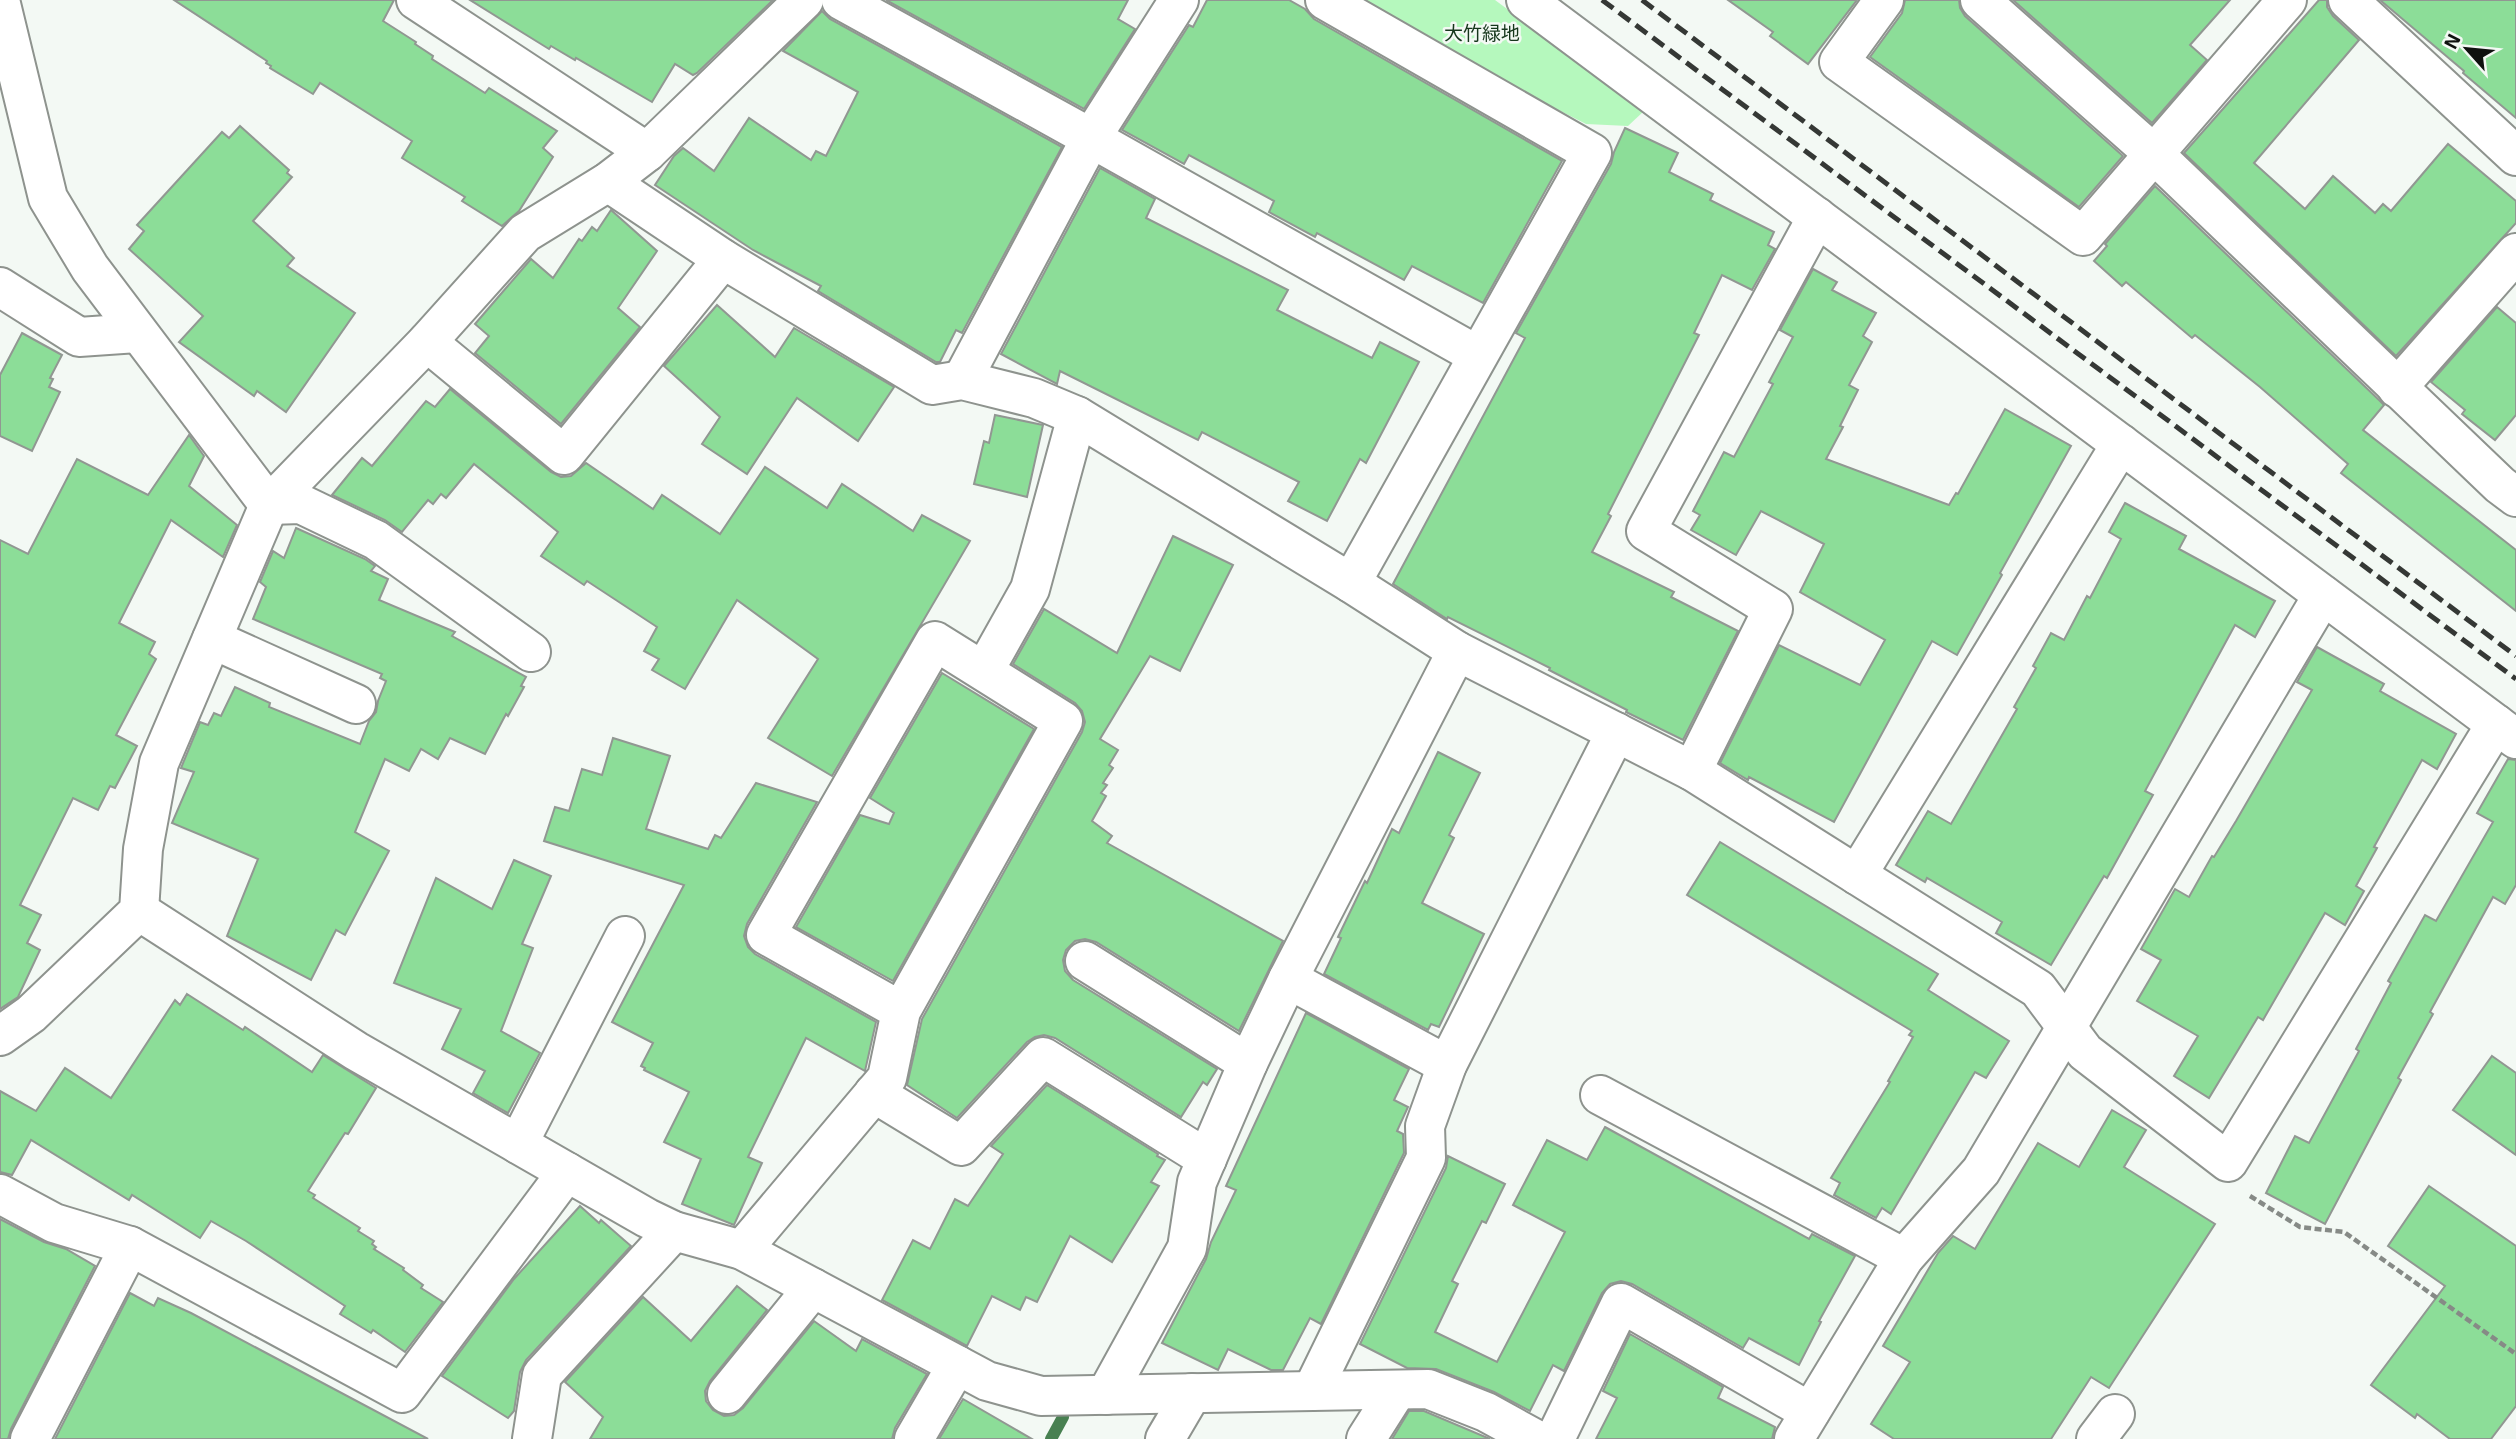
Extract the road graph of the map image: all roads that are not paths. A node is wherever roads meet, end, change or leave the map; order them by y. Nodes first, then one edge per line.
1 (0, 0) edge
2 (416, 0) edge
3 (804, 0) edge
4 (841, 0) edge
5 (1178, 0) edge
6 (1325, 0) edge
7 (1526, 0) edge
8 (1884, 0) edge
9 (1980, 0) edge
10 (2287, 0) edge
11 (2348, 0) edge
12 (1091, 138) junction
13 (647, 152) junction
14 (2154, 154) junction
15 (2516, 156) edge
16 (608, 182) junction
17 (1817, 217) junction
18 (2516, 253) edge
19 (723, 259) junction
20 (0, 287) edge
21 (137, 333) junction
22 (427, 342) junction
23 (1477, 355) junction
24 (961, 380) junction
25 (2397, 388) junction
26 (1077, 416) junction
27 (2121, 444) junction
28 (2516, 497) edge
29 (269, 505) junction
30 (1351, 583) junction
31 (2323, 595) junction
32 (212, 639) junction
33 (1457, 651) junction
34 (531, 652) dead end
35 (984, 671) junction
36 (356, 704) dead end
37 (2506, 731) edge
38 (1616, 732) junction
39 (1692, 771) junction
40 (1857, 875) junction
41 (139, 911) junction
42 (625, 936) dead end
43 (1085, 961) dead end
44 (1288, 979) junction
45 (901, 1011) junction
46 (2066, 1027) junction
47 (0, 1036) edge
48 (1248, 1063) junction
49 (1447, 1065) junction
50 (874, 1093) junction
51 (1600, 1095) dead end
52 (518, 1144) junction
53 (1207, 1159) junction
54 (567, 1172) junction
55 (0, 1194) edge
56 (674, 1231) junction
57 (130, 1246) junction
58 (742, 1250) junction
59 (1904, 1258) junction
60 (813, 1288) junction
61 (957, 1365) junction
62 (1397, 1390) junction
63 (1312, 1391) junction
64 (1192, 1393) junction
65 (727, 1394) dead end
66 (1107, 1395) junction
67 (1802, 1426) edge
68 (30, 1439) edge
69 (532, 1439) edge
70 (914, 1439) edge
71 (1165, 1439) edge
72 (1366, 1439) edge
73 (1535, 1439) edge
74 (1555, 1439) edge

1 - 21 street
2 - 13 street
3 - 13 street
4 - 12 street
5 - 12 street
6 - 23 street
7 - 17 street
8 - 14 street
9 - 14 street
10 - 14 street
11 - 15 street
12 - 23 street
12 - 24 street
13 - 16 street
14 - 25 street
16 - 19 street
16 - 22 street
17 - 27 street
17 - 39 street
18 - 25 street
19 - 22 street
19 - 24 street
20 - 21 street
21 - 29 street
22 - 29 street
23 - 30 street
24 - 26 street
25 - 28 street
26 - 30 street
26 - 35 street
27 - 31 street
27 - 40 street
29 - 32 street
29 - 34 street
30 - 33 street
31 - 37 street
31 - 46 street
32 - 36 street
32 - 41 street
33 - 38 street
33 - 44 street
35 - 45 street
35 - 45 street
37 - 46 street
38 - 39 street
38 - 49 street
39 - 40 street
40 - 46 street
41 - 47 street
41 - 52 street
42 - 52 street
43 - 48 street
44 - 48 street
44 - 49 street
45 - 50 street
46 - 59 street
48 - 53 street
49 - 63 street
50 - 53 street
50 - 58 street
51 - 59 street
52 - 54 street
53 - 66 street
54 - 56 street
54 - 57 street
55 - 57 street
56 - 58 street
56 - 69 street
57 - 68 street
58 - 60 street
59 - 67 street
60 - 61 street
60 - 65 street
61 - 66 street
61 - 70 street
62 - 63 street
62 - 72 street
62 - 73 street
63 - 64 street
64 - 66 street
64 - 71 street
67 - 74 street

